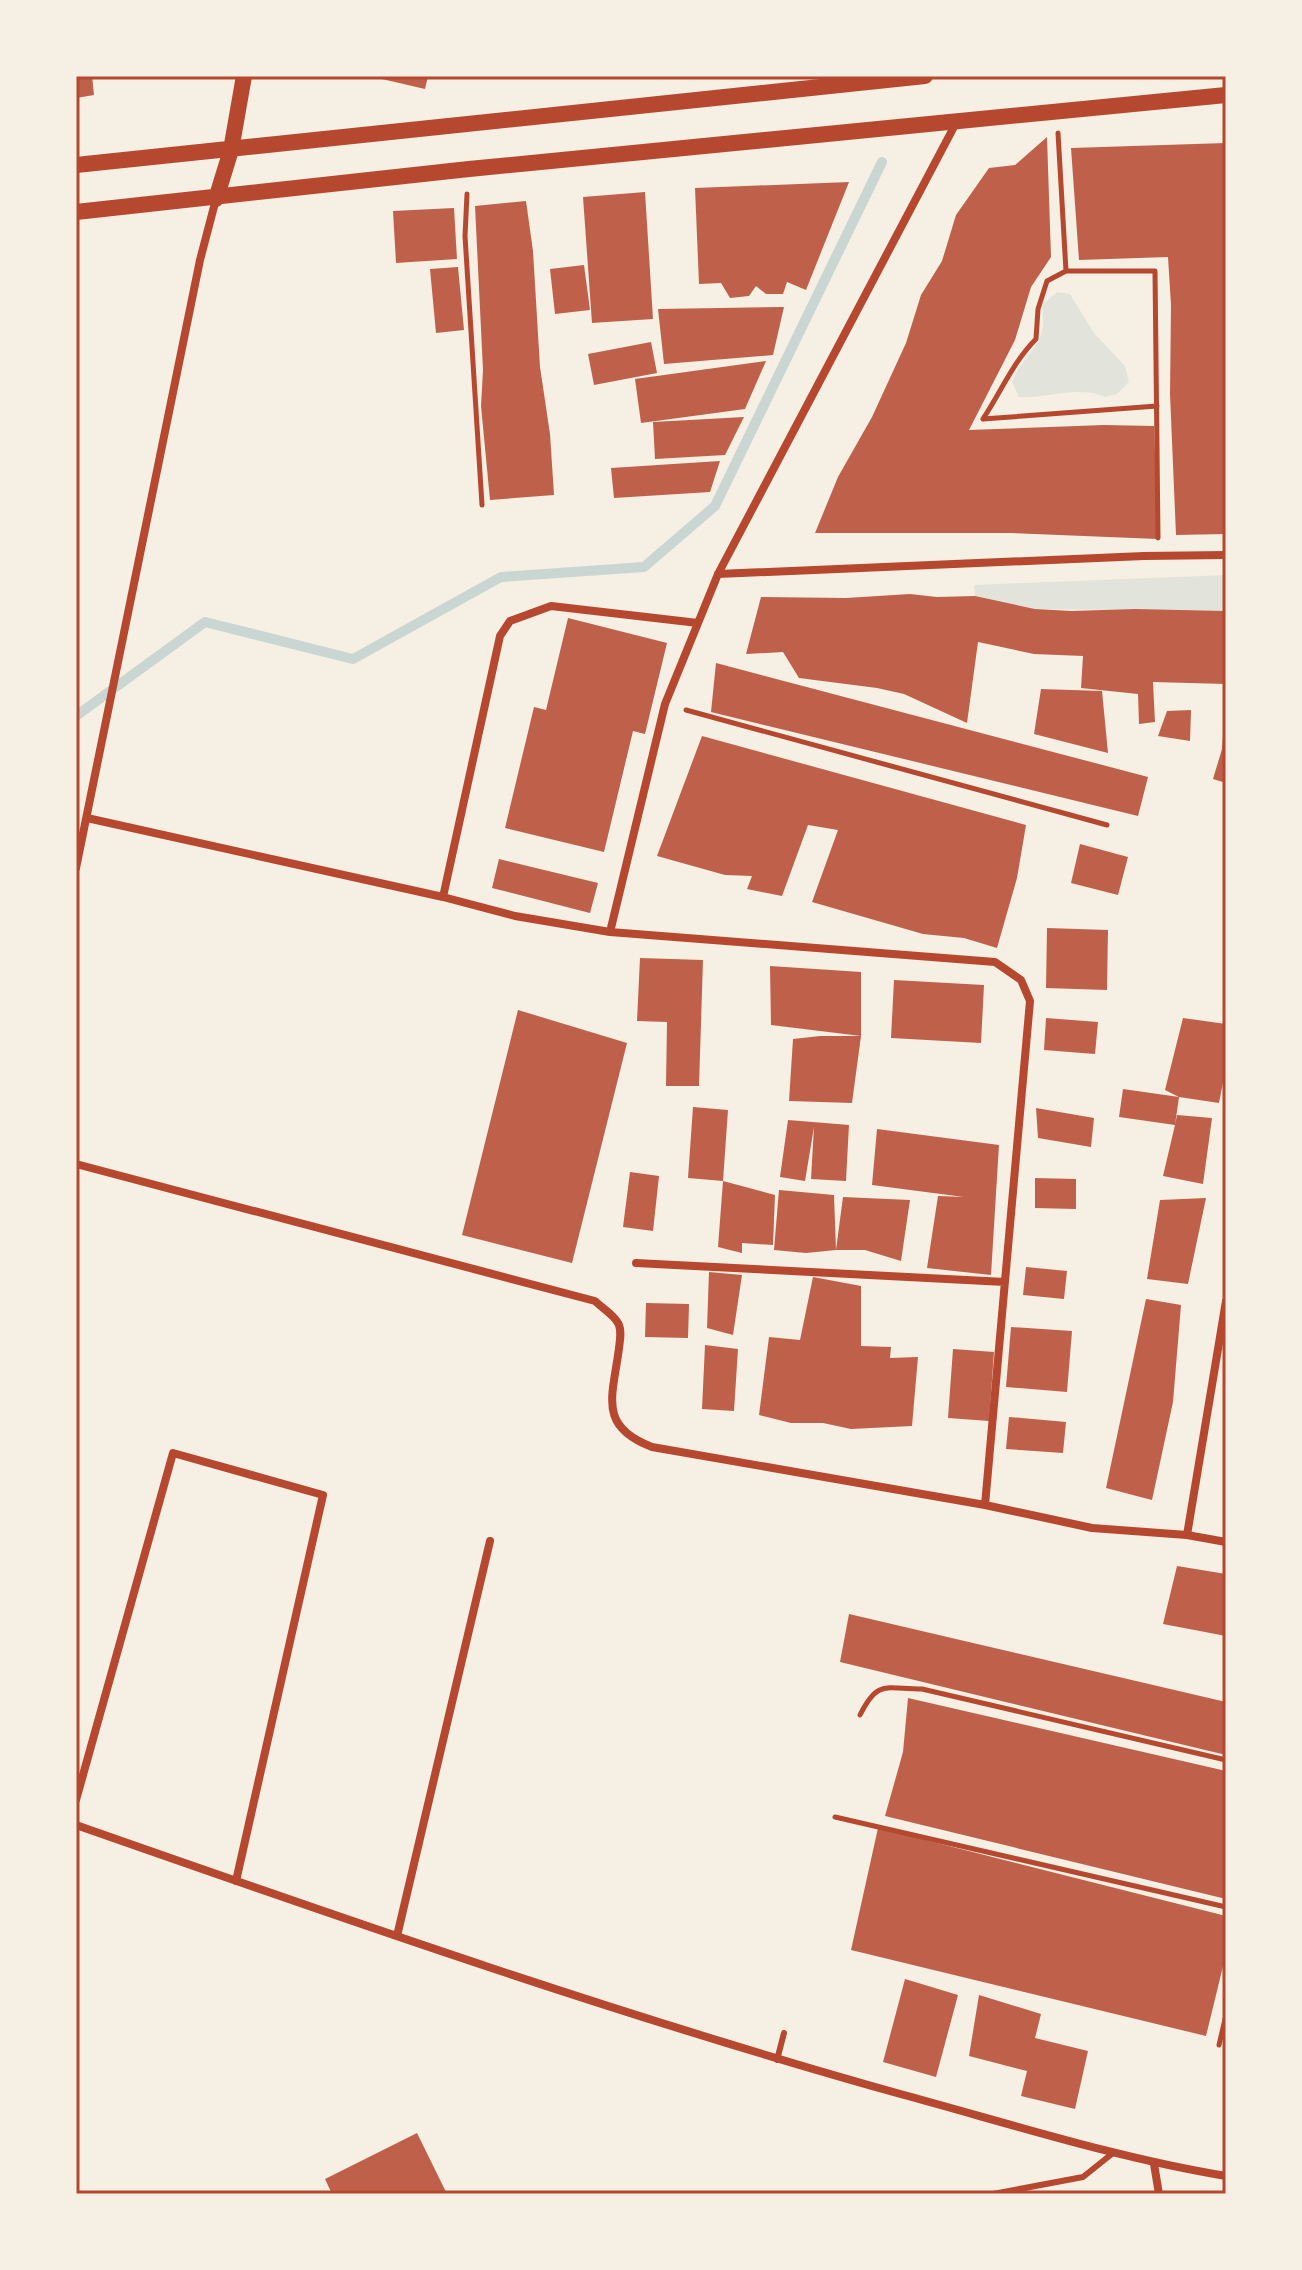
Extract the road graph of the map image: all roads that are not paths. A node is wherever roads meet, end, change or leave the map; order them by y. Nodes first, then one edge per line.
1 (244, 76) edge
2 (925, 76) edge
3 (1226, 95) edge
4 (956, 123) junction
5 (231, 150) junction
6 (76, 165) edge
7 (216, 199) junction
8 (76, 212) edge
9 (1226, 555) edge
10 (718, 574) junction
11 (698, 623) junction
12 (87, 818) junction
13 (76, 868) edge
14 (443, 897) junction
15 (610, 932) junction
16 (76, 1164) edge
17 (636, 1263) dead end
18 (1005, 1282) junction
19 (1226, 1301) edge
20 (985, 1505) junction
21 (1187, 1535) junction
22 (490, 1541) dead end
23 (1226, 1542) edge
24 (76, 1800) edge
25 (76, 1825) edge
26 (236, 1881) junction
27 (397, 1936) junction
28 (784, 2033) dead end
29 (777, 2060) junction
30 (1113, 2153) junction
31 (1154, 2164) junction
32 (1226, 2176) edge
33 (993, 2194) edge
34 (1159, 2194) edge

1 - 5 main road
2 - 5 main road
3 - 4 main road
4 - 7 main road
4 - 10 street
5 - 6 main road
5 - 7 main road
7 - 8 main road
7 - 12 street
9 - 10 street
10 - 11 street
11 - 14 street
11 - 15 street
12 - 13 street
12 - 14 street
14 - 15 street
15 - 18 street
16 - 20 street
17 - 18 street
18 - 20 street
19 - 21 street
20 - 21 street
21 - 23 street
22 - 27 street
24 - 26 street
25 - 26 street
26 - 27 street
27 - 29 street
28 - 29 lane
29 - 30 street
30 - 31 street
30 - 33 lane
31 - 32 street
31 - 34 street

